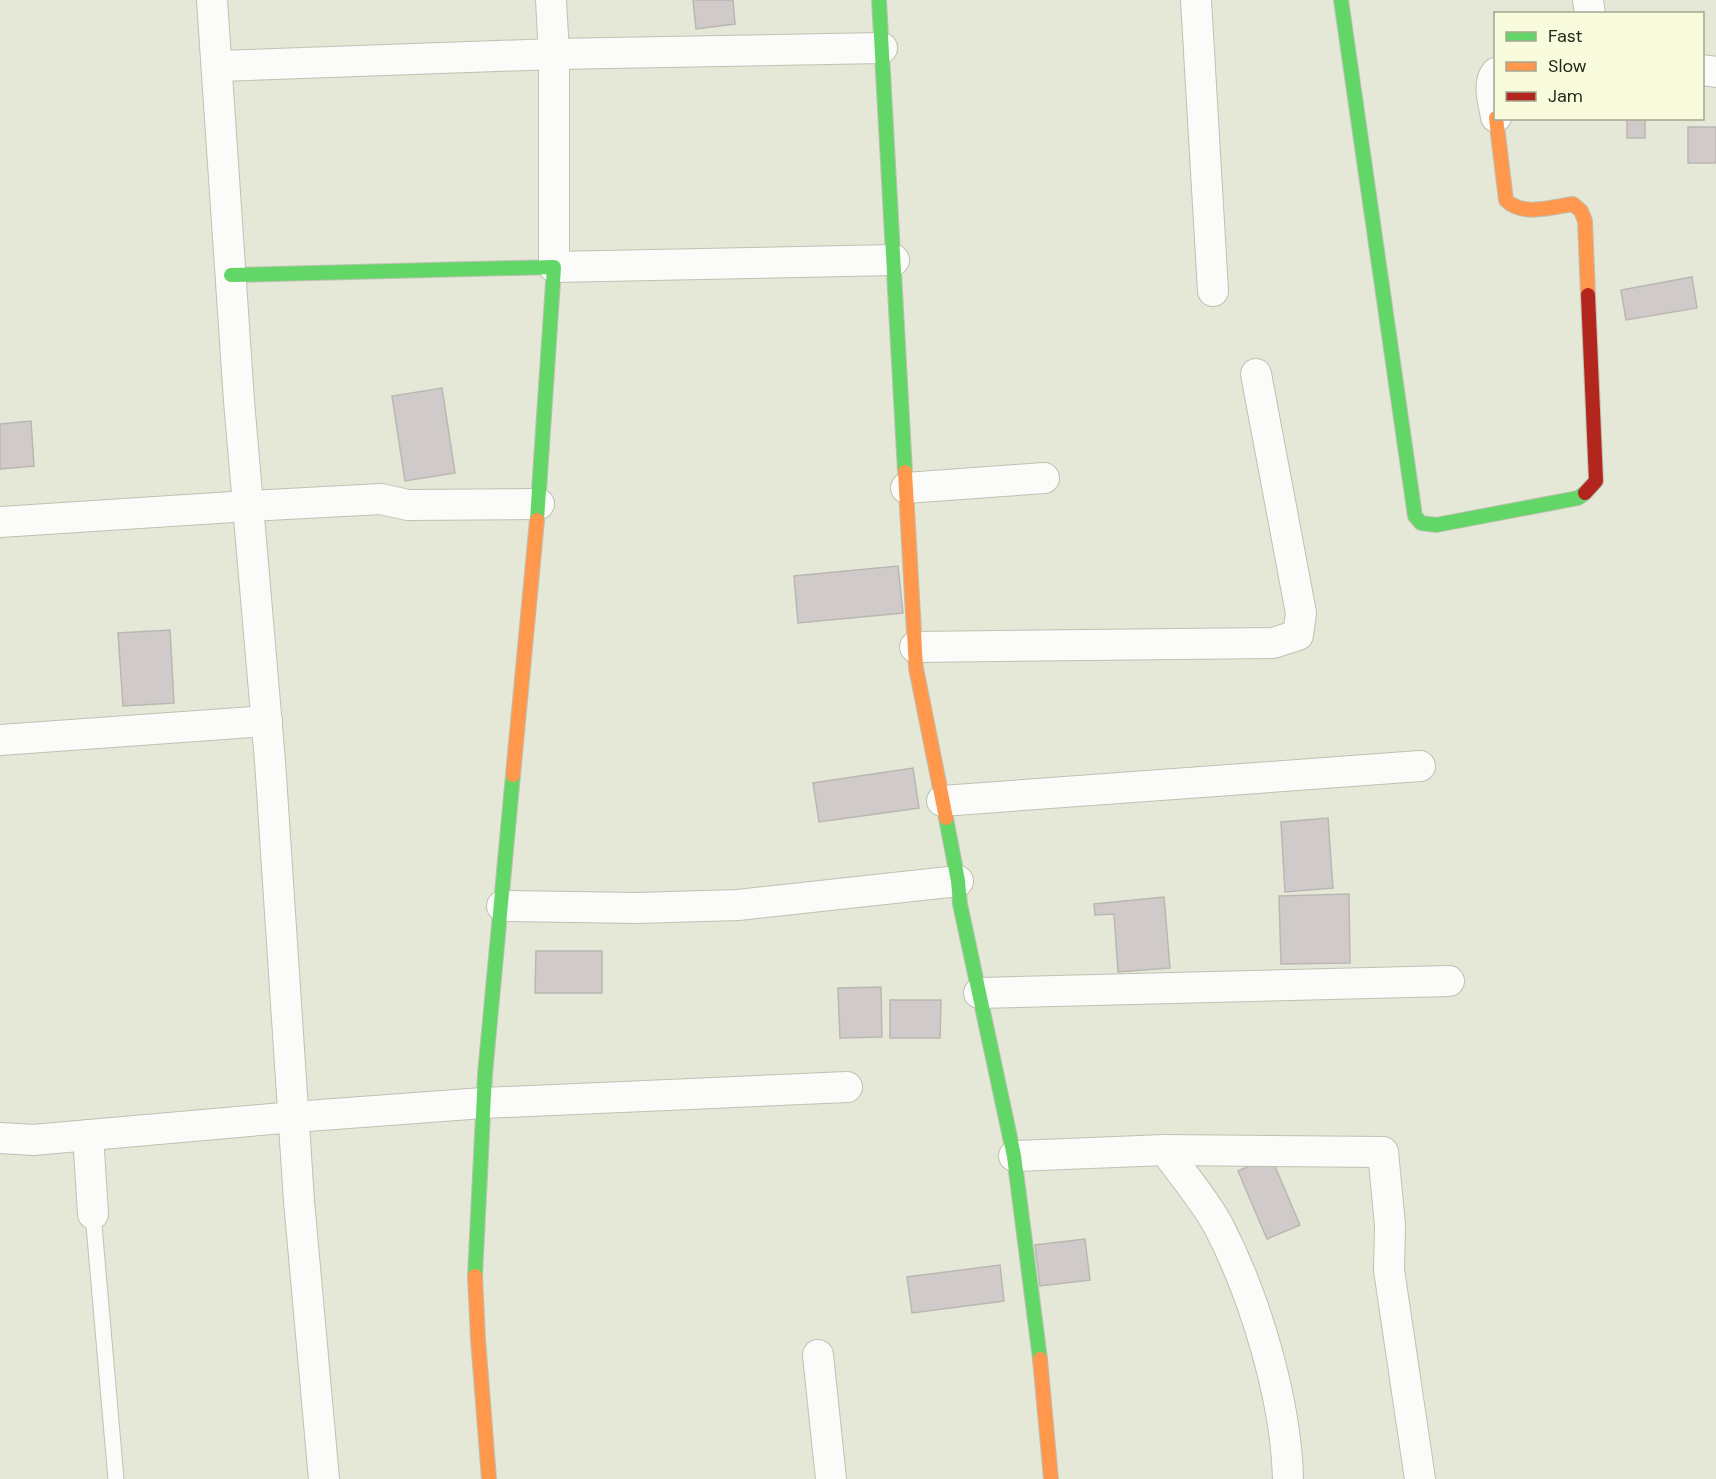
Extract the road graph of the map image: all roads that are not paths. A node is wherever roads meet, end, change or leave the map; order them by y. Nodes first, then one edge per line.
1 (212, 0) edge
2 (551, 0) edge
3 (879, 0) edge
4 (1196, 0) edge
5 (1341, 0) edge
6 (882, 48) junction
7 (554, 54) junction
8 (218, 66) junction
9 (1494, 75) edge
10 (1494, 104) edge
11 (1496, 120) edge
12 (894, 260) junction
13 (554, 267) junction
14 (231, 275) junction
15 (1213, 291) dead end
16 (1256, 374) dead end
17 (1044, 478) dead end
18 (906, 488) junction
19 (539, 504) junction
20 (248, 506) junction
21 (0, 522) edge
22 (915, 647) junction
23 (267, 722) junction
24 (0, 740) edge
25 (1420, 766) dead end
26 (942, 801) junction
27 (958, 881) junction
28 (502, 906) junction
29 (1449, 981) dead end
30 (979, 993) junction
31 (847, 1087) dead end
32 (483, 1103) junction
33 (294, 1117) junction
34 (88, 1135) junction
35 (0, 1138) edge
36 (1165, 1150) junction
37 (1014, 1156) junction
38 (93, 1214) joint
39 (818, 1355) dead end
40 (116, 1479) edge
41 (324, 1479) edge
42 (489, 1479) edge
43 (831, 1479) edge
44 (1052, 1479) edge
45 (1288, 1479) edge
46 (1420, 1479) edge

1 - 8 street
2 - 7 street
3 - 6 street
4 - 15 street
5 - 11 street
6 - 7 street
6 - 12 street
7 - 8 street
7 - 13 street
8 - 14 street
9 - 10 street
12 - 13 street
12 - 18 street
13 - 14 street
13 - 19 street
14 - 20 street
16 - 22 street
17 - 18 street
18 - 22 street
19 - 20 street
19 - 28 street
20 - 21 street
20 - 23 street
22 - 26 street
23 - 24 street
23 - 33 street
25 - 26 street
26 - 27 street
27 - 28 street
27 - 30 street
28 - 32 street
29 - 30 street
30 - 37 street
31 - 32 street
32 - 33 street
32 - 42 street
33 - 34 street
33 - 41 street
34 - 35 street
34 - 38 street
36 - 37 street
36 - 45 street
36 - 46 street
37 - 44 street
38 - 40 lane
39 - 43 street

